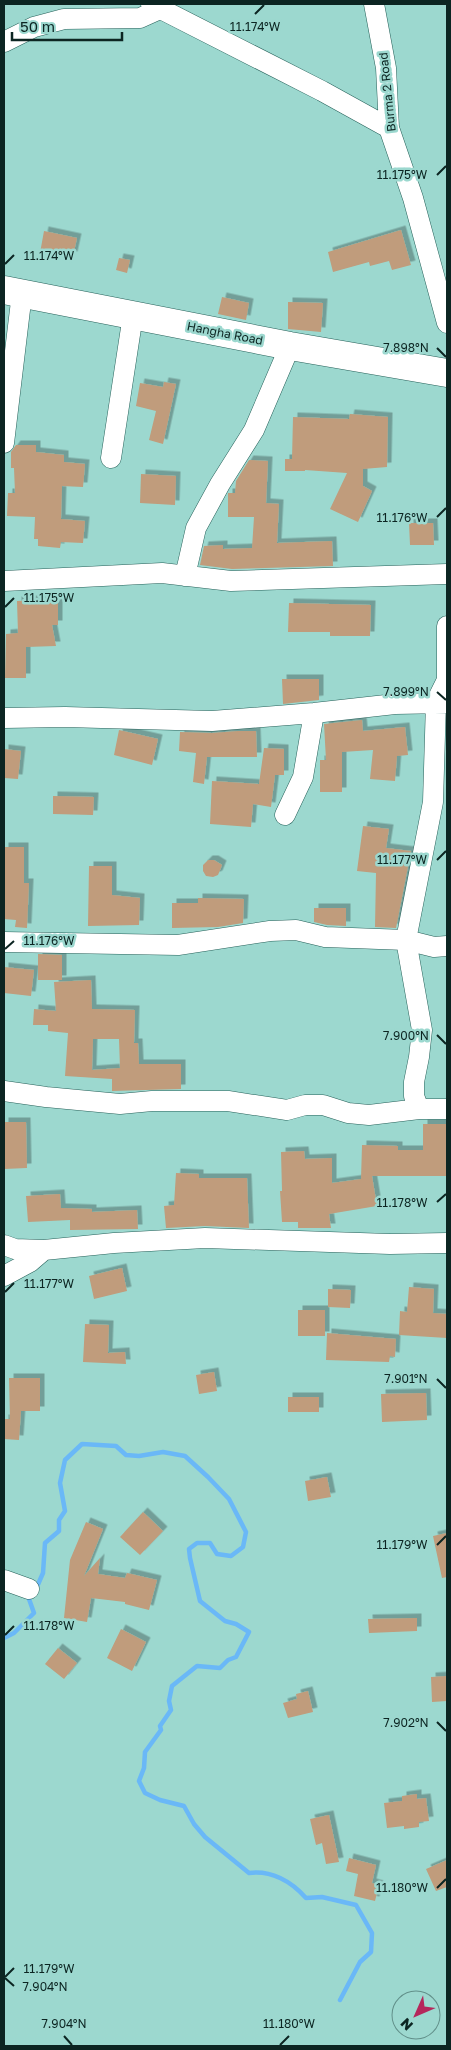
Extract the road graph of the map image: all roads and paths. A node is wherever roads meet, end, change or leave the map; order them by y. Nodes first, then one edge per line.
1 (374, 4) edge
2 (155, 6) edge
3 (4, 42) edge
4 (389, 128) junction
5 (13, 291) edge
6 (133, 315) junction
7 (447, 323) edge
8 (290, 346) junction
9 (447, 373) edge
10 (4, 443) edge
11 (111, 458) dead end
12 (447, 574) edge
13 (185, 576) junction
14 (4, 581) edge
15 (447, 626) edge
16 (442, 702) edge
17 (314, 713) junction
18 (4, 718) edge
19 (285, 815) dead end
20 (406, 940) junction
21 (4, 942) edge
22 (447, 946) edge
23 (4, 1091) edge
24 (418, 1109) junction
25 (447, 1109) edge
26 (447, 1243) edge
27 (4, 1245) edge
28 (44, 1250) junction
29 (4, 1276) edge
30 (4, 1580) edge
31 (29, 1589) dead end

1 - 4 street, Burma 2 Road
2 - 3 street
2 - 4 street
4 - 7 street, Burma 2 Road
5 - 6 highway, Hangha Road
5 - 10 street
6 - 8 highway, Hangha Road
6 - 11 street
8 - 9 highway, Hangha Road
8 - 13 street
12 - 13 street
13 - 14 street
15 - 16 street
16 - 17 street
16 - 20 street
17 - 18 street
17 - 19 street
20 - 21 street
20 - 22 street
20 - 24 street
23 - 24 street
24 - 25 street
26 - 28 street
27 - 28 street
28 - 29 street
30 - 31 street

